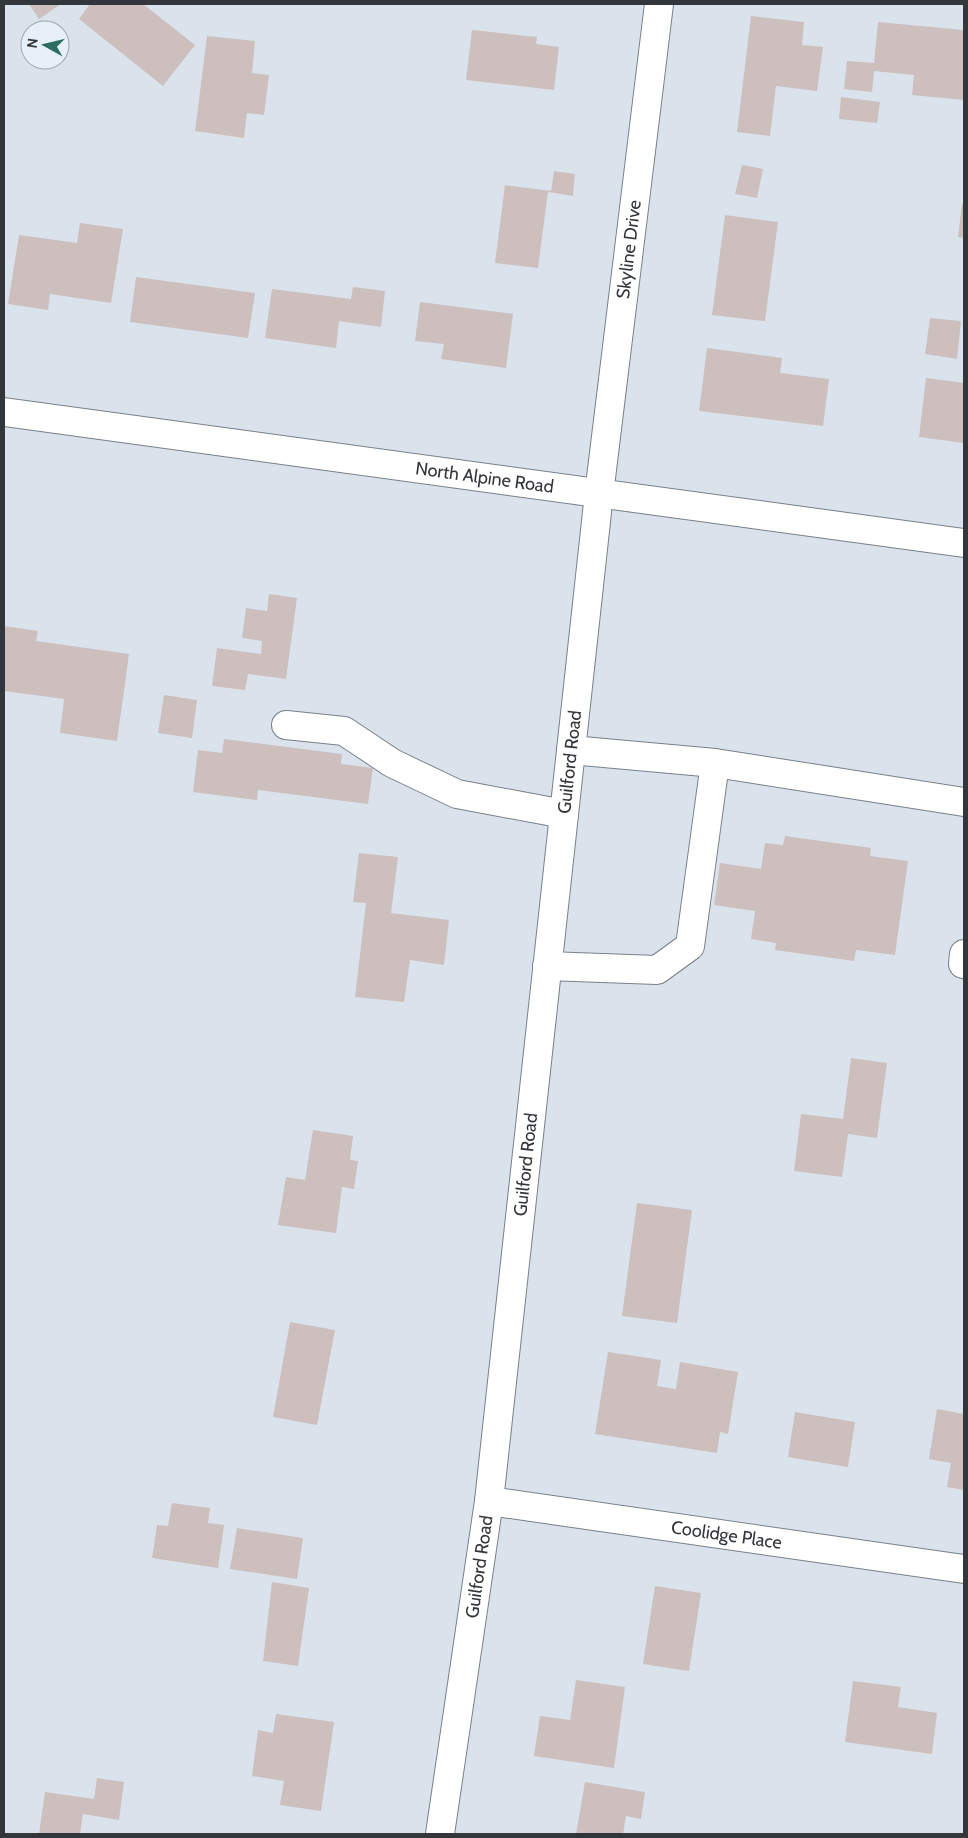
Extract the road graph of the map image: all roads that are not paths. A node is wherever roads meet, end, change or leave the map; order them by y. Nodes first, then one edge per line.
1 (659, 4) edge
2 (4, 412) edge
3 (599, 494) junction
4 (964, 543) edge
5 (286, 725) dead end
6 (571, 750) junction
7 (715, 763) junction
8 (964, 802) edge
9 (564, 814) junction
10 (547, 966) junction
11 (489, 1501) junction
12 (964, 1569) edge
13 (440, 1834) edge

1 - 3 street, Skyline Drive
2 - 3 street, North Alpine Road
3 - 4 street, North Alpine Road
3 - 6 street, Guilford Road
5 - 9 street
6 - 7 street
6 - 9 street, Guilford Road
7 - 8 street
7 - 10 street
9 - 10 street, Guilford Road
10 - 11 street, Guilford Road
11 - 12 street, Coolidge Place
11 - 13 street, Guilford Road

